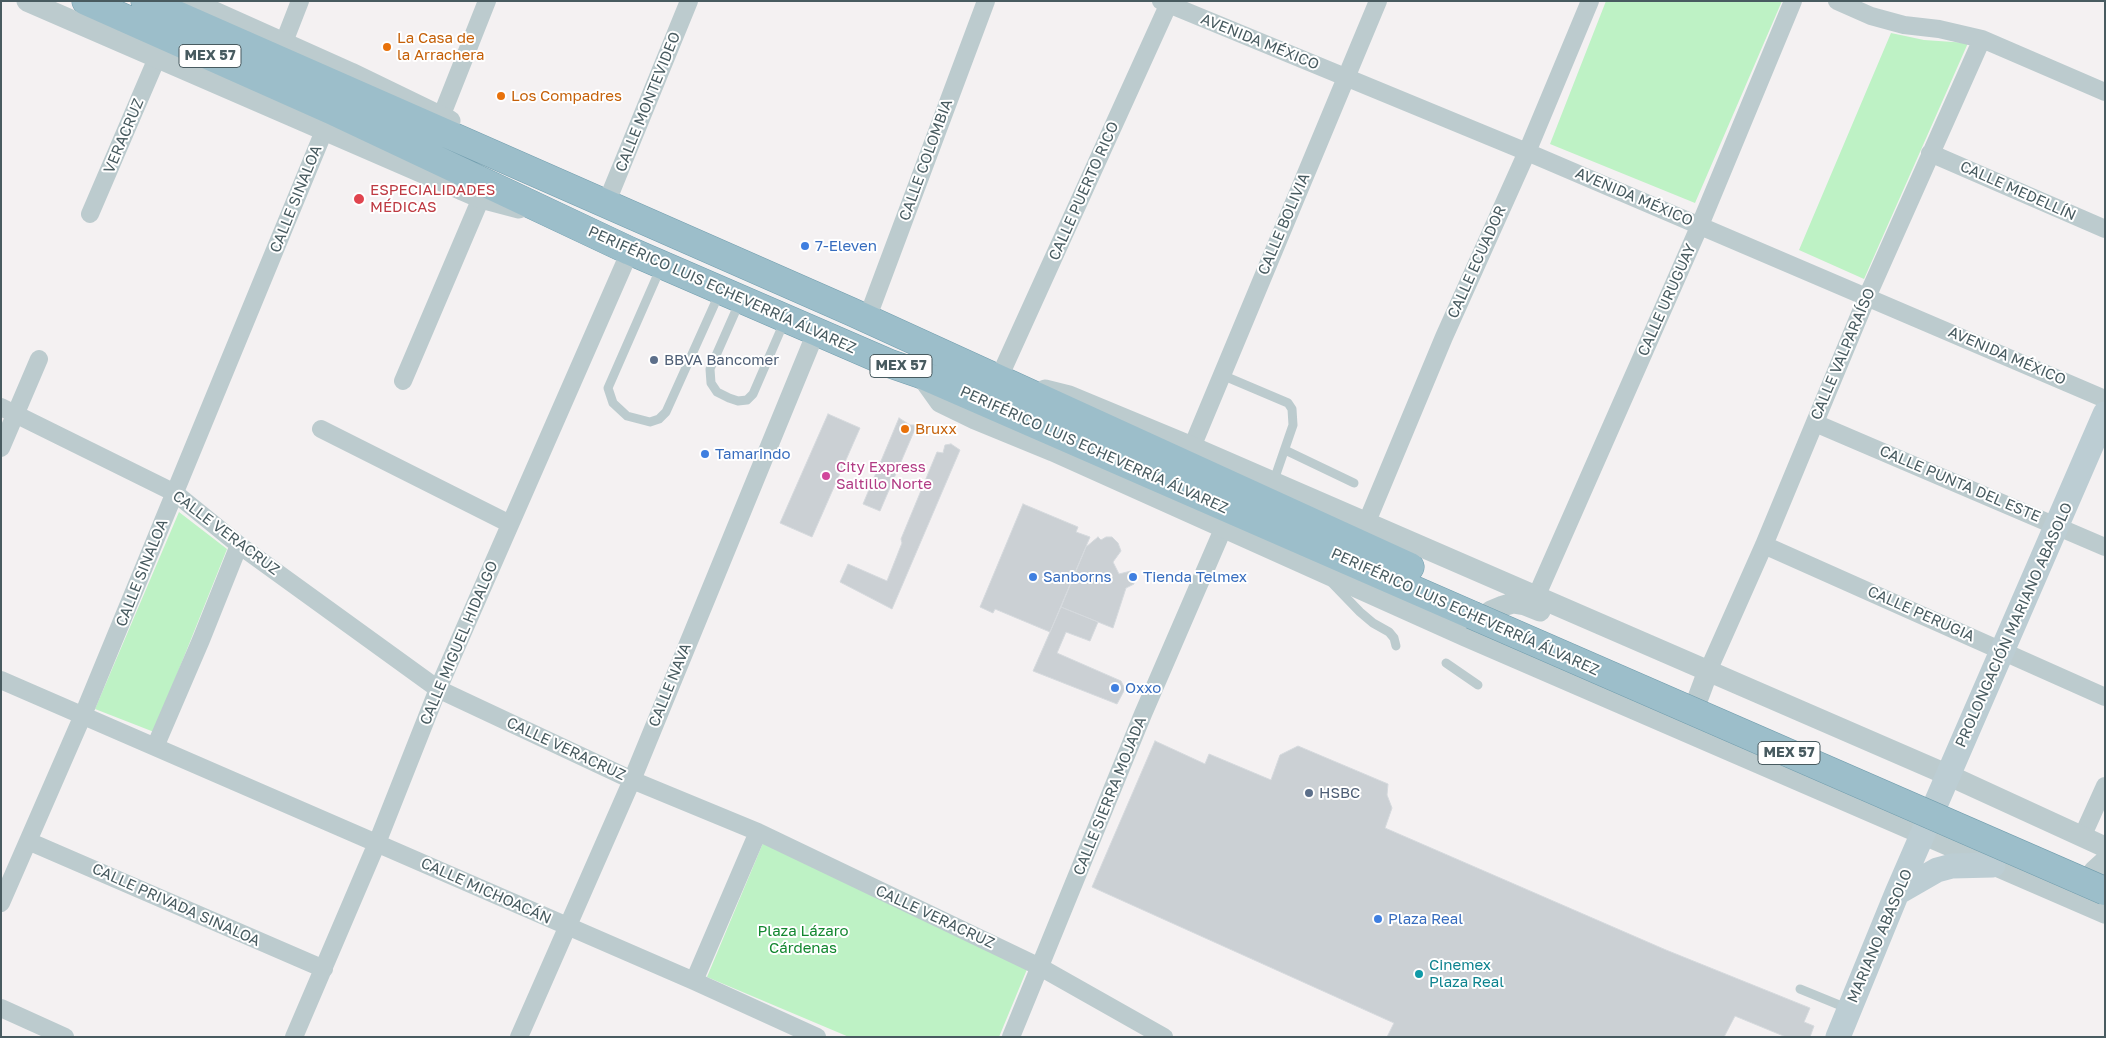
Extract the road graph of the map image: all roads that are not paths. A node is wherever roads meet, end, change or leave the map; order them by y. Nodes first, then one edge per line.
1 (27, 1) edge
2 (86, 1) edge
3 (145, 1) edge
4 (190, 1) edge
5 (300, 1) edge
6 (488, 1) edge
7 (689, 1) edge
8 (986, 1) edge
9 (1378, 1) edge
10 (1590, 1) edge
11 (1793, 1) edge
12 (1837, 1) edge
13 (1167, 2) edge
14 (1982, 40) junction
15 (284, 42) junction
16 (157, 58) junction
17 (1346, 76) junction
18 (2105, 92) edge
19 (334, 111) junction
20 (442, 117) junction
21 (1527, 152) junction
22 (1930, 153) junction
23 (498, 156) junction
24 (481, 198) junction
25 (606, 204) junction
26 (90, 214) dead end
27 (563, 220) junction
28 (1700, 226) junction
29 (2105, 229) edge
30 (630, 251) junction
31 (662, 264) junction
32 (731, 294) junction
33 (1867, 297) junction
34 (785, 318) junction
35 (867, 319) junction
36 (816, 332) junction
37 (38, 359) dead end
38 (920, 374) junction
39 (1222, 375) junction
40 (403, 381) dead end
41 (1005, 383) junction
42 (2105, 398) edge
43 (9, 410) edge
44 (2105, 414) edge
45 (1815, 423) junction
46 (321, 428) dead end
47 (1192, 447) junction
48 (1, 448) edge
49 (1285, 450) junction
50 (1273, 483) junction
51 (1354, 483) dead end
52 (175, 492) junction
53 (510, 524) junction
54 (1366, 524) junction
55 (2058, 526) junction
56 (1223, 529) junction
57 (239, 545) junction
58 (1764, 545) junction
59 (2105, 547) edge
60 (1324, 573) junction
61 (1536, 597) junction
62 (1473, 617) junction
63 (1396, 646) dead end
64 (2002, 650) junction
65 (1446, 663) dead end
66 (1708, 671) junction
67 (1548, 672) junction
68 (1, 680) edge
69 (1478, 685) dead end
70 (438, 689) junction
71 (2105, 697) edge
72 (83, 715) junction
73 (155, 747) junction
74 (1948, 775) junction
75 (632, 780) junction
76 (2105, 786) edge
77 (758, 832) junction
78 (1922, 835) junction
79 (2082, 837) junction
80 (28, 841) junction
81 (377, 843) junction
82 (2105, 847) edge
83 (2105, 861) edge
84 (1994, 865) junction
85 (2105, 872) edge
86 (2105, 892) edge
87 (1897, 893) junction
88 (1, 903) edge
89 (2105, 913) edge
90 (566, 926) junction
91 (1040, 967) junction
92 (324, 969) junction
93 (694, 981) junction
94 (1800, 989) dead end
95 (1, 1008) edge
96 (1849, 1009) junction
97 (1138, 1030) edge
98 (65, 1037) edge
99 (294, 1037) edge
100 (519, 1037) edge
101 (817, 1037) edge
102 (1011, 1037) edge
103 (1164, 1037) edge
104 (1838, 1037) edge

1 - 16 street
2 - 19 highway, PERIFÉRICO LUIS ECHEVERRÍA ÁLVAREZ / MEX 57
3 - 19 highway, PERIFÉRICO LUIS ECHEVERRÍA ÁLVAREZ / MEX 57
4 - 15 street, PERIFÉRICO LUIS ECHEVERRÍA ÁLVAREZ
5 - 15 street
6 - 20 street
7 - 25 street, CALLE MONTEVIDEO
8 - 35 street, CALLE COLOMBIA
9 - 17 street, CALLE BOLIVIA
10 - 21 street, CALLE ECUADOR
11 - 28 street, CALLE URUGUAY
12 - 14 street
13 - 17 street, AVENIDA MÉXICO
13 - 41 street, CALLE PUERTO RICO
14 - 18 street
14 - 22 street, CALLE VALPARAÍSO
15 - 20 street, PERIFÉRICO LUIS ECHEVERRÍA ÁLVAREZ
16 - 19 street
16 - 26 street, VERACRUZ
17 - 21 street, AVENIDA MÉXICO
17 - 39 street, CALLE BOLIVIA
19 - 23 highway, PERIFÉRICO LUIS ECHEVERRÍA ÁLVAREZ / MEX 57
19 - 24 street
19 - 27 highway, PERIFÉRICO LUIS ECHEVERRÍA ÁLVAREZ / MEX 57
19 - 52 street, CALLE SINALOA
20 - 23 street, PERIFÉRICO LUIS ECHEVERRÍA ÁLVAREZ
21 - 28 street, AVENIDA MÉXICO
21 - 54 street, CALLE ECUADOR
22 - 29 street, CALLE MEDELLÍN
22 - 33 street, CALLE VALPARAÍSO
23 - 25 highway, PERIFÉRICO LUIS ECHEVERRÍA ÁLVAREZ / MEX 57
24 - 27 street
24 - 40 street
25 - 35 highway, PERIFÉRICO LUIS ECHEVERRÍA ÁLVAREZ / MEX 57
27 - 30 highway, PERIFÉRICO LUIS ECHEVERRÍA ÁLVAREZ / MEX 57
28 - 33 street, AVENIDA MÉXICO
28 - 61 street, CALLE URUGUAY
30 - 31 highway, PERIFÉRICO LUIS ECHEVERRÍA ÁLVAREZ / MEX 57
30 - 53 street, CALLE MIGUEL HIDALGO
31 - 32 highway, PERIFÉRICO LUIS ECHEVERRÍA ÁLVAREZ / MEX 57
31 - 32 lane
32 - 34 highway, PERIFÉRICO LUIS ECHEVERRÍA ÁLVAREZ / MEX 57
32 - 34 lane
33 - 42 street, AVENIDA MÉXICO
33 - 45 street, CALLE VALPARAÍSO
34 - 36 highway, PERIFÉRICO LUIS ECHEVERRÍA ÁLVAREZ / MEX 57
35 - 41 highway, PERIFÉRICO LUIS ECHEVERRÍA ÁLVAREZ / MEX 57
36 - 38 highway, PERIFÉRICO LUIS ECHEVERRÍA ÁLVAREZ / MEX 57
36 - 75 street, CALLE NAVA
37 - 43 street
38 - 56 street
38 - 62 highway, PERIFÉRICO LUIS ECHEVERRÍA ÁLVAREZ / MEX 57
39 - 47 street, CALLE BOLIVIA
39 - 49 lane
41 - 47 street
41 - 62 highway, PERIFÉRICO LUIS ECHEVERRÍA ÁLVAREZ / MEX 57
43 - 48 street
43 - 52 street, CALLE VERACRUZ
44 - 55 main road, PROLONGACIÓN MARIANO ABASOLO
45 - 55 street, CALLE PUNTA DEL ESTE
45 - 58 street, CALLE VALPARAÍSO
46 - 53 street
47 - 50 street
49 - 50 lane
49 - 51 lane
50 - 54 street
52 - 57 street, CALLE VERACRUZ
52 - 72 street, CALLE SINALOA
53 - 70 street, CALLE MIGUEL HIDALGO
54 - 61 street
55 - 59 street, CALLE PUNTA DEL ESTE
55 - 64 main road, PROLONGACIÓN MARIANO ABASOLO
56 - 60 street
56 - 91 street, CALLE SIERRA MOJADA
57 - 70 street, CALLE VERACRUZ
57 - 73 street
58 - 64 street, CALLE PERUGIA
58 - 66 street, CALLE VALPARAÍSO
60 - 62 street
60 - 63 lane
61 - 66 street
62 - 66 street
62 - 67 street
62 - 85 highway, PERIFÉRICO LUIS ECHEVERRÍA ÁLVAREZ / MEX 57
62 - 86 highway, PERIFÉRICO LUIS ECHEVERRÍA ÁLVAREZ / MEX 57, bridge
64 - 71 street, CALLE PERUGIA
64 - 74 main road, PROLONGACIÓN MARIANO ABASOLO
65 - 69 lane
66 - 67 street
66 - 74 street
67 - 78 street
68 - 72 street, CALLE MICHOACÁN
70 - 75 street, CALLE VERACRUZ
70 - 81 street, CALLE MIGUEL HIDALGO
72 - 73 street, CALLE MICHOACÁN
72 - 80 street, CALLE SINALOA
73 - 81 street, CALLE MICHOACÁN
74 - 78 main road, PROLONGACIÓN MARIANO ABASOLO
74 - 79 street
75 - 77 street, CALLE VERACRUZ
75 - 90 street, CALLE NAVA
76 - 79 street
77 - 91 street, CALLE VERACRUZ
77 - 93 street
78 - 84 street
78 - 87 main road, MARIANO ABASOLO
79 - 82 street
80 - 88 street, CALLE SINALOA
80 - 92 street, CALLE PRIVADA SINALOA
81 - 90 street, CALLE MICHOACÁN
81 - 92 street, CALLE MIGUEL HIDALGO
83 - 89 street
84 - 87 main road
84 - 89 street
87 - 96 main road, MARIANO ABASOLO
90 - 93 street, CALLE MICHOACÁN
90 - 100 street, CALLE NAVA
91 - 97 street, CALLE VERACRUZ
91 - 102 street, CALLE SIERRA MOJADA
92 - 99 street, CALLE MIGUEL HIDALGO
93 - 101 street, CALLE MICHOACÁN
94 - 96 lane
95 - 98 street
96 - 104 main road, MARIANO ABASOLO
97 - 103 street, CALLE VERACRUZ

